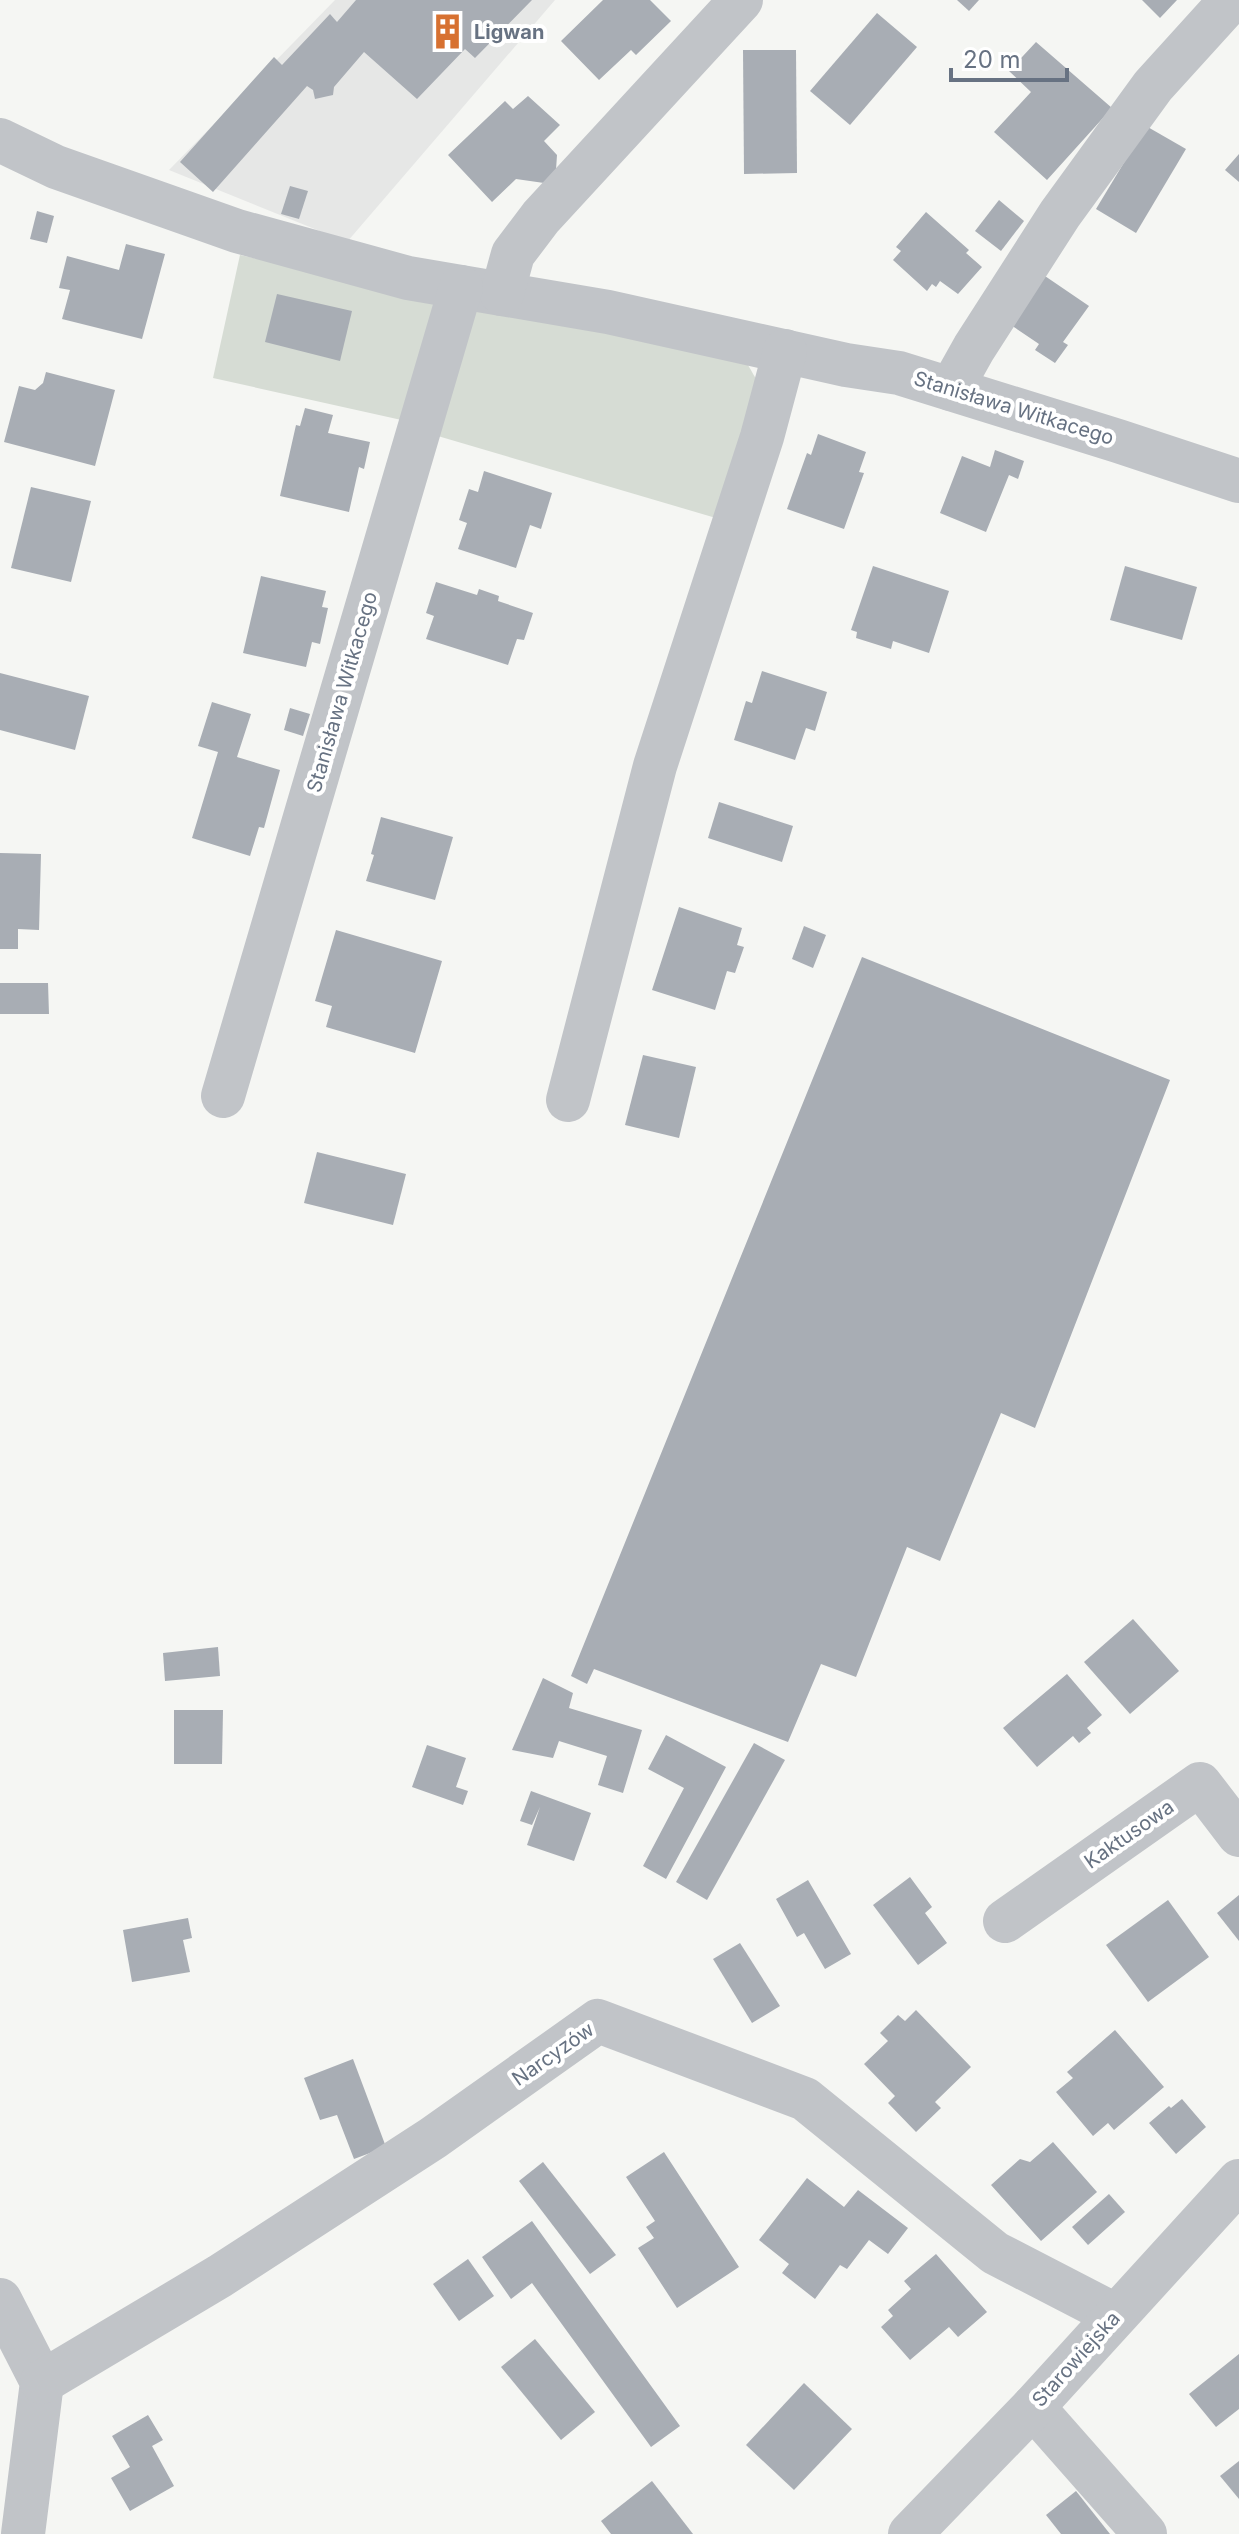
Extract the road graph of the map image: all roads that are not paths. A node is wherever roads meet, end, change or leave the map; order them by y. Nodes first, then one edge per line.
1 (741, 0) edge
2 (1231, 0) edge
3 (0, 140) edge
4 (481, 290) junction
5 (785, 351) junction
6 (951, 389) junction
7 (1239, 481) edge
8 (223, 1096) dead end
9 (568, 1100) dead end
10 (1239, 1835) edge
11 (1005, 1921) dead end
12 (1239, 2181) edge
13 (0, 2300) edge
14 (1115, 2315) junction
15 (42, 2382) junction
16 (1033, 2407) junction
17 (23, 2534) edge
18 (910, 2534) edge
19 (1145, 2534) edge

1 - 4 street
2 - 6 street
3 - 4 street, Stanisława Witkacego
4 - 5 street, Stanisława Witkacego
4 - 8 street, Stanisława Witkacego
5 - 6 street, Stanisława Witkacego
5 - 9 street
6 - 7 street, Stanisława Witkacego
10 - 11 street, Kaktusowa
12 - 14 street, Starowiejska
13 - 15 street
14 - 15 street, Narcyzów
14 - 16 street, Starowiejska
15 - 17 street
16 - 18 street, Starowiejska
16 - 19 street

